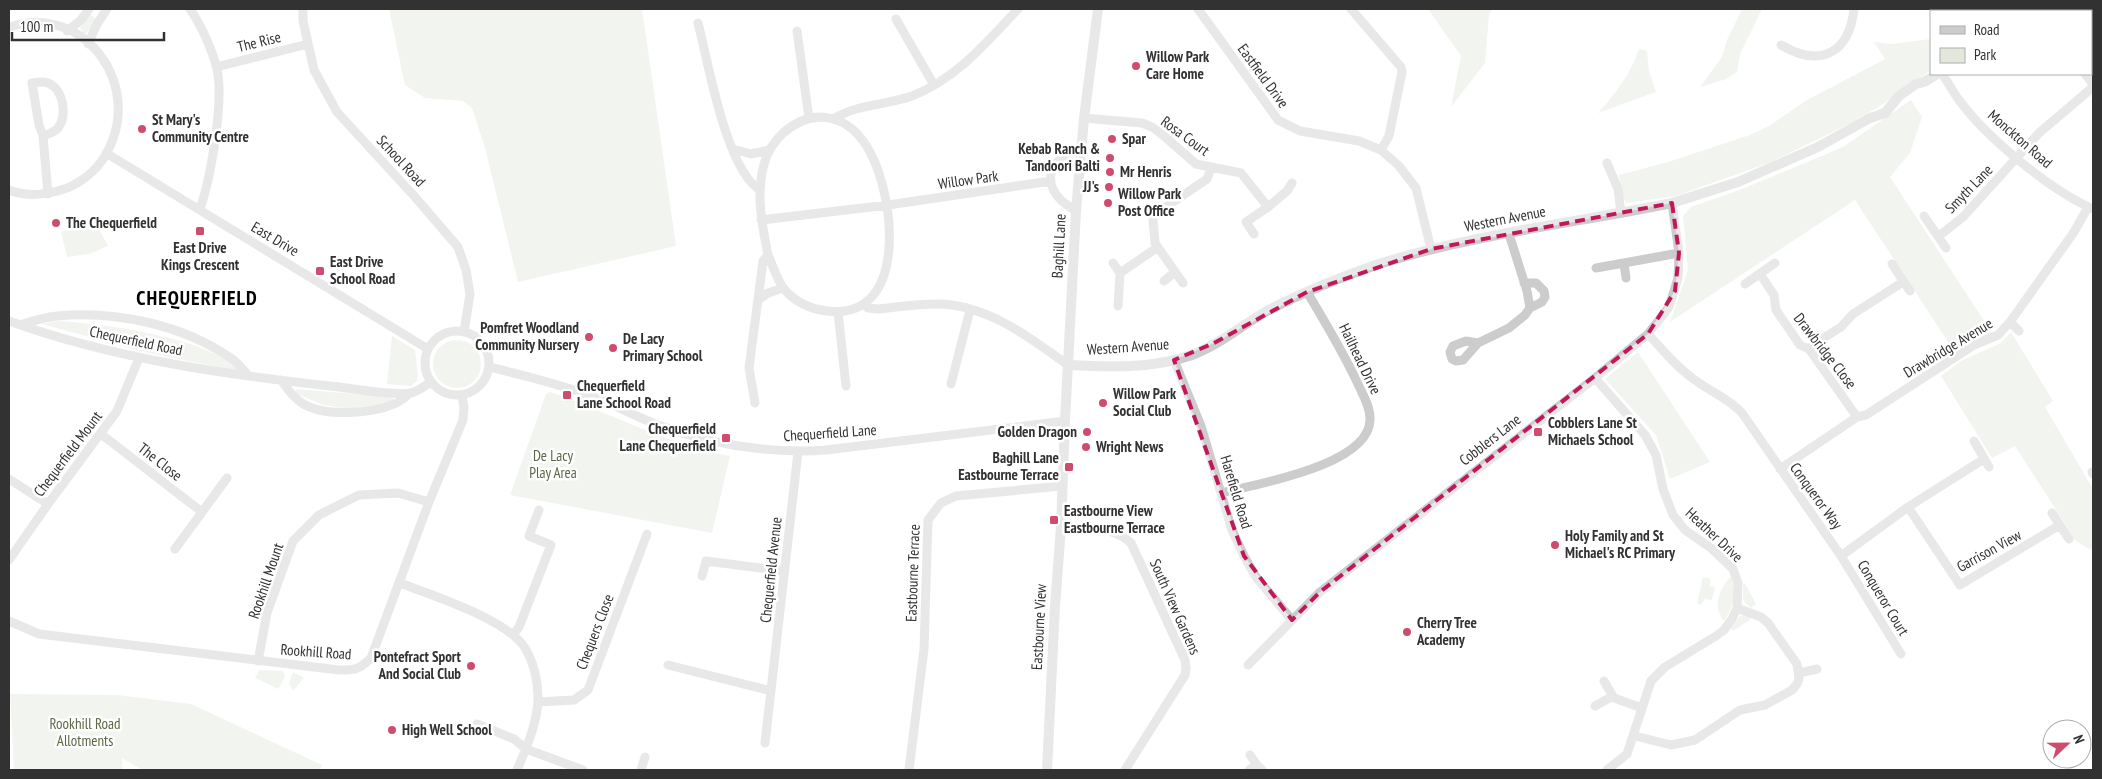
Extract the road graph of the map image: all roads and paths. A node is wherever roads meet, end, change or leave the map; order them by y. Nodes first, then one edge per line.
1 (89, 9) edge
2 (107, 9) edge
3 (190, 9) edge
4 (303, 9) edge
5 (1018, 9) edge
6 (1098, 9) edge
7 (1198, 9) edge
8 (1350, 9) edge
9 (1854, 9) edge
10 (896, 19) dead end
11 (698, 23) dead end
12 (9, 27) edge
13 (67, 30) junction
14 (797, 31) dead end
15 (88, 44) junction
16 (308, 44) junction
17 (1781, 45) dead end
18 (216, 67) junction
19 (1935, 75) edge
20 (1943, 75) edge
21 (2085, 75) edge
22 (934, 85) junction
23 (2093, 85) edge
24 (809, 118) junction
25 (835, 118) junction
26 (1084, 118) junction
27 (42, 136) junction
28 (733, 149) junction
29 (1080, 149) junction
30 (769, 150) junction
31 (1381, 150) junction
32 (106, 154) junction
33 (2016, 158) junction
34 (1607, 163) dead end
35 (1211, 168) junction
36 (1051, 181) junction
37 (1292, 183) dead end
38 (9, 190) edge
39 (760, 190) junction
40 (48, 194) junction
41 (1672, 203) junction
42 (888, 205) junction
43 (1268, 207) junction
44 (2091, 208) edge
45 (200, 209) junction
46 (1076, 211) junction
47 (1621, 214) junction
48 (1924, 216) dead end
49 (761, 220) junction
50 (1254, 234) dead end
51 (1509, 234) junction
52 (1939, 236) junction
53 (1158, 247) junction
54 (1946, 248) dead end
55 (1431, 249) junction
56 (1680, 253) junction
57 (768, 255) junction
58 (1114, 263) dead end
59 (1775, 263) dead end
60 (1624, 264) junction
61 (1892, 264) dead end
62 (1596, 268) dead end
63 (1175, 272) junction
64 (1120, 273) junction
65 (1760, 274) junction
66 (1626, 278) dead end
67 (1164, 281) dead end
68 (1903, 282) junction
69 (1183, 283) dead end
70 (1524, 283) junction
71 (1745, 284) dead end
72 (783, 288) junction
73 (1910, 291) dead end
74 (1307, 292) junction
75 (758, 300) junction
76 (864, 304) junction
77 (1118, 306) dead end
78 (1530, 308) junction
79 (970, 310) junction
80 (838, 312) junction
81 (9, 321) edge
82 (2010, 322) junction
83 (20, 325) junction
84 (2019, 331) dead end
85 (464, 332) junction
86 (1648, 334) junction
87 (1478, 343) dead end
88 (428, 349) junction
89 (1809, 349) junction
90 (138, 358) junction
91 (1174, 360) junction
92 (1068, 365) junction
93 (489, 367) junction
94 (248, 375) junction
95 (1595, 378) junction
96 (281, 380) junction
97 (431, 382) junction
98 (950, 384) dead end
99 (846, 386) dead end
100 (410, 393) junction
101 (462, 395) junction
102 (755, 403) dead end
103 (1857, 417) junction
104 (1065, 421) junction
105 (101, 434) junction
106 (1974, 441) dead end
107 (798, 452) junction
108 (1780, 469) junction
109 (227, 478) dead end
110 (9, 479) edge
111 (1062, 486) junction
112 (1221, 493) junction
113 (429, 502) junction
114 (48, 504) junction
115 (1908, 507) junction
116 (539, 510) dead end
117 (202, 512) junction
118 (2052, 514) dead end
119 (2060, 525) junction
120 (1061, 527) junction
121 (647, 534) dead end
122 (2069, 539) dead end
123 (175, 549) dead end
124 (1842, 556) junction
125 (9, 560) edge
126 (784, 571) junction
127 (702, 576) dead end
128 (400, 583) junction
129 (1737, 608) junction
130 (1292, 620) junction
131 (9, 621) edge
132 (513, 635) junction
133 (1900, 654) dead end
134 (258, 661) junction
135 (668, 665) dead end
136 (1248, 665) dead end
137 (1817, 669) dead end
138 (1799, 673) junction
139 (1604, 681) dead end
140 (771, 691) junction
141 (1613, 696) junction
142 (538, 702) junction
143 (1595, 706) dead end
144 (1642, 708) junction
145 (477, 724) dead end
146 (1635, 736) junction
147 (765, 743) dead end
148 (526, 749) junction
149 (1250, 755) dead end
150 (645, 757) dead end
151 (1256, 768) edge
152 (517, 770) edge
153 (583, 770) edge
154 (641, 770) edge
155 (909, 770) edge
156 (1047, 770) edge
157 (1125, 770) edge
158 (1607, 770) edge

1 - 13 street
2 - 15 street
3 - 18 street
4 - 16 street, School Road
5 - 22 street
6 - 26 street, Baghill Lane
7 - 31 street, Eastfield Drive
8 - 31 street
9 - 17 street
10 - 22 street
11 - 28 street
12 - 13 street
13 - 15 street
14 - 24 street
15 - 32 street
16 - 18 street, The Rise
16 - 85 street, School Road
18 - 45 street
19 - 41 street, Western Avenue
20 - 33 street, Monckton Road
21 - 23 street
22 - 25 street
23 - 33 street, Smyth Lane
24 - 25 street
24 - 30 street
25 - 42 street
26 - 29 street, Baghill Lane
26 - 35 street, Rosa Court
27 - 27 street
27 - 40 street
28 - 30 street
28 - 39 street
29 - 36 street
29 - 46 street, Baghill Lane
30 - 39 street
31 - 55 street, Eastfield Drive
32 - 40 street
32 - 45 street, East Drive
33 - 44 street, Monckton Road
33 - 52 street, Smyth Lane
34 - 47 street
35 - 43 street, Rosa Court
35 - 53 street, Rosa Court
36 - 42 street, Willow Park
36 - 46 street
37 - 43 street
38 - 40 street
39 - 49 street
41 - 47 street, Western Avenue
41 - 56 street, Cobblers Lane
42 - 49 street, Willow Park
42 - 76 street
43 - 50 street
44 - 82 street, Drawbridge Avenue
45 - 88 street, East Drive
46 - 92 street, Baghill Lane
47 - 51 street, Western Avenue
48 - 52 street, Smyth Lane
49 - 57 street
51 - 55 street, Western Avenue
51 - 70 street
52 - 54 street, Smyth Lane
53 - 63 street, Rosa Court
53 - 64 street
55 - 74 street, Western Avenue
56 - 60 street
56 - 86 street, Cobblers Lane
57 - 72 street
57 - 75 street
58 - 64 street
59 - 65 street
60 - 62 street
60 - 66 street
61 - 68 street
63 - 67 street
63 - 69 street, Rosa Court
64 - 77 street
65 - 71 street
65 - 89 street, Drawbridge Close
68 - 73 street
68 - 89 street
70 - 78 street
70 - 78 street
72 - 75 street
72 - 80 street
74 - 91 street, Western Avenue
74 - 112 street, Hailhead Drive
75 - 102 street
76 - 79 street
76 - 80 street
78 - 87 street
79 - 92 street
79 - 98 street
80 - 99 street
81 - 83 street, Chequerfield Road
82 - 84 street
82 - 103 street, Drawbridge Avenue
83 - 90 street, Chequerfield Road
83 - 94 street, Chequerfield Road
85 - 88 street
85 - 93 street
86 - 95 street, Cobblers Lane
86 - 108 street, Conqueror Way
88 - 97 street
89 - 103 street, Drawbridge Close
90 - 94 street, Chequerfield Road
90 - 105 street, Chequerfield Mount
91 - 92 street, Western Avenue
91 - 112 street, Harefield Road
92 - 104 street, Baghill Lane
93 - 101 street
93 - 107 street, Chequerfield Lane
94 - 96 street, Chequerfield Road
95 - 129 street, Heather Drive
95 - 130 street, Cobblers Lane
96 - 100 street, Chequerfield Road
96 - 100 street
97 - 100 street
97 - 101 street
101 - 113 street, Rookhill Road
103 - 108 street, Drawbridge Avenue
104 - 107 street, Chequerfield Lane
104 - 111 street, Baghill Lane
105 - 114 street, Chequerfield Mount
105 - 117 street, The Close
106 - 115 street
107 - 126 street, Chequerfield Avenue
108 - 124 street, Conqueror Way
109 - 117 street
110 - 114 street
111 - 120 street, Eastbourne View
111 - 155 street, Eastbourne Terrace
112 - 130 street, Harefield Road
113 - 128 street, Rookhill Road
113 - 134 street, Rookhill Mount
114 - 125 street, Chequerfield Mount
115 - 119 street, Garrison View
115 - 124 street
116 - 132 street
117 - 123 street
118 - 119 street
119 - 122 street
120 - 156 street, Eastbourne View
120 - 157 street, South View Gardens
121 - 142 street, Chequers Close
124 - 133 street, Conqueror Court
126 - 127 street
126 - 140 street, Chequerfield Avenue
128 - 132 street
128 - 134 street, Rookhill Road
129 - 138 street
129 - 144 street
130 - 136 street, Cobblers Lane
131 - 134 street, Rookhill Road
132 - 142 street
135 - 140 street
137 - 138 street
138 - 146 street
139 - 141 street
140 - 147 street, Chequerfield Avenue
141 - 143 street
141 - 144 street
142 - 148 street
144 - 146 street
145 - 148 street
146 - 158 street
148 - 152 street
148 - 153 street
149 - 151 street
150 - 154 street

